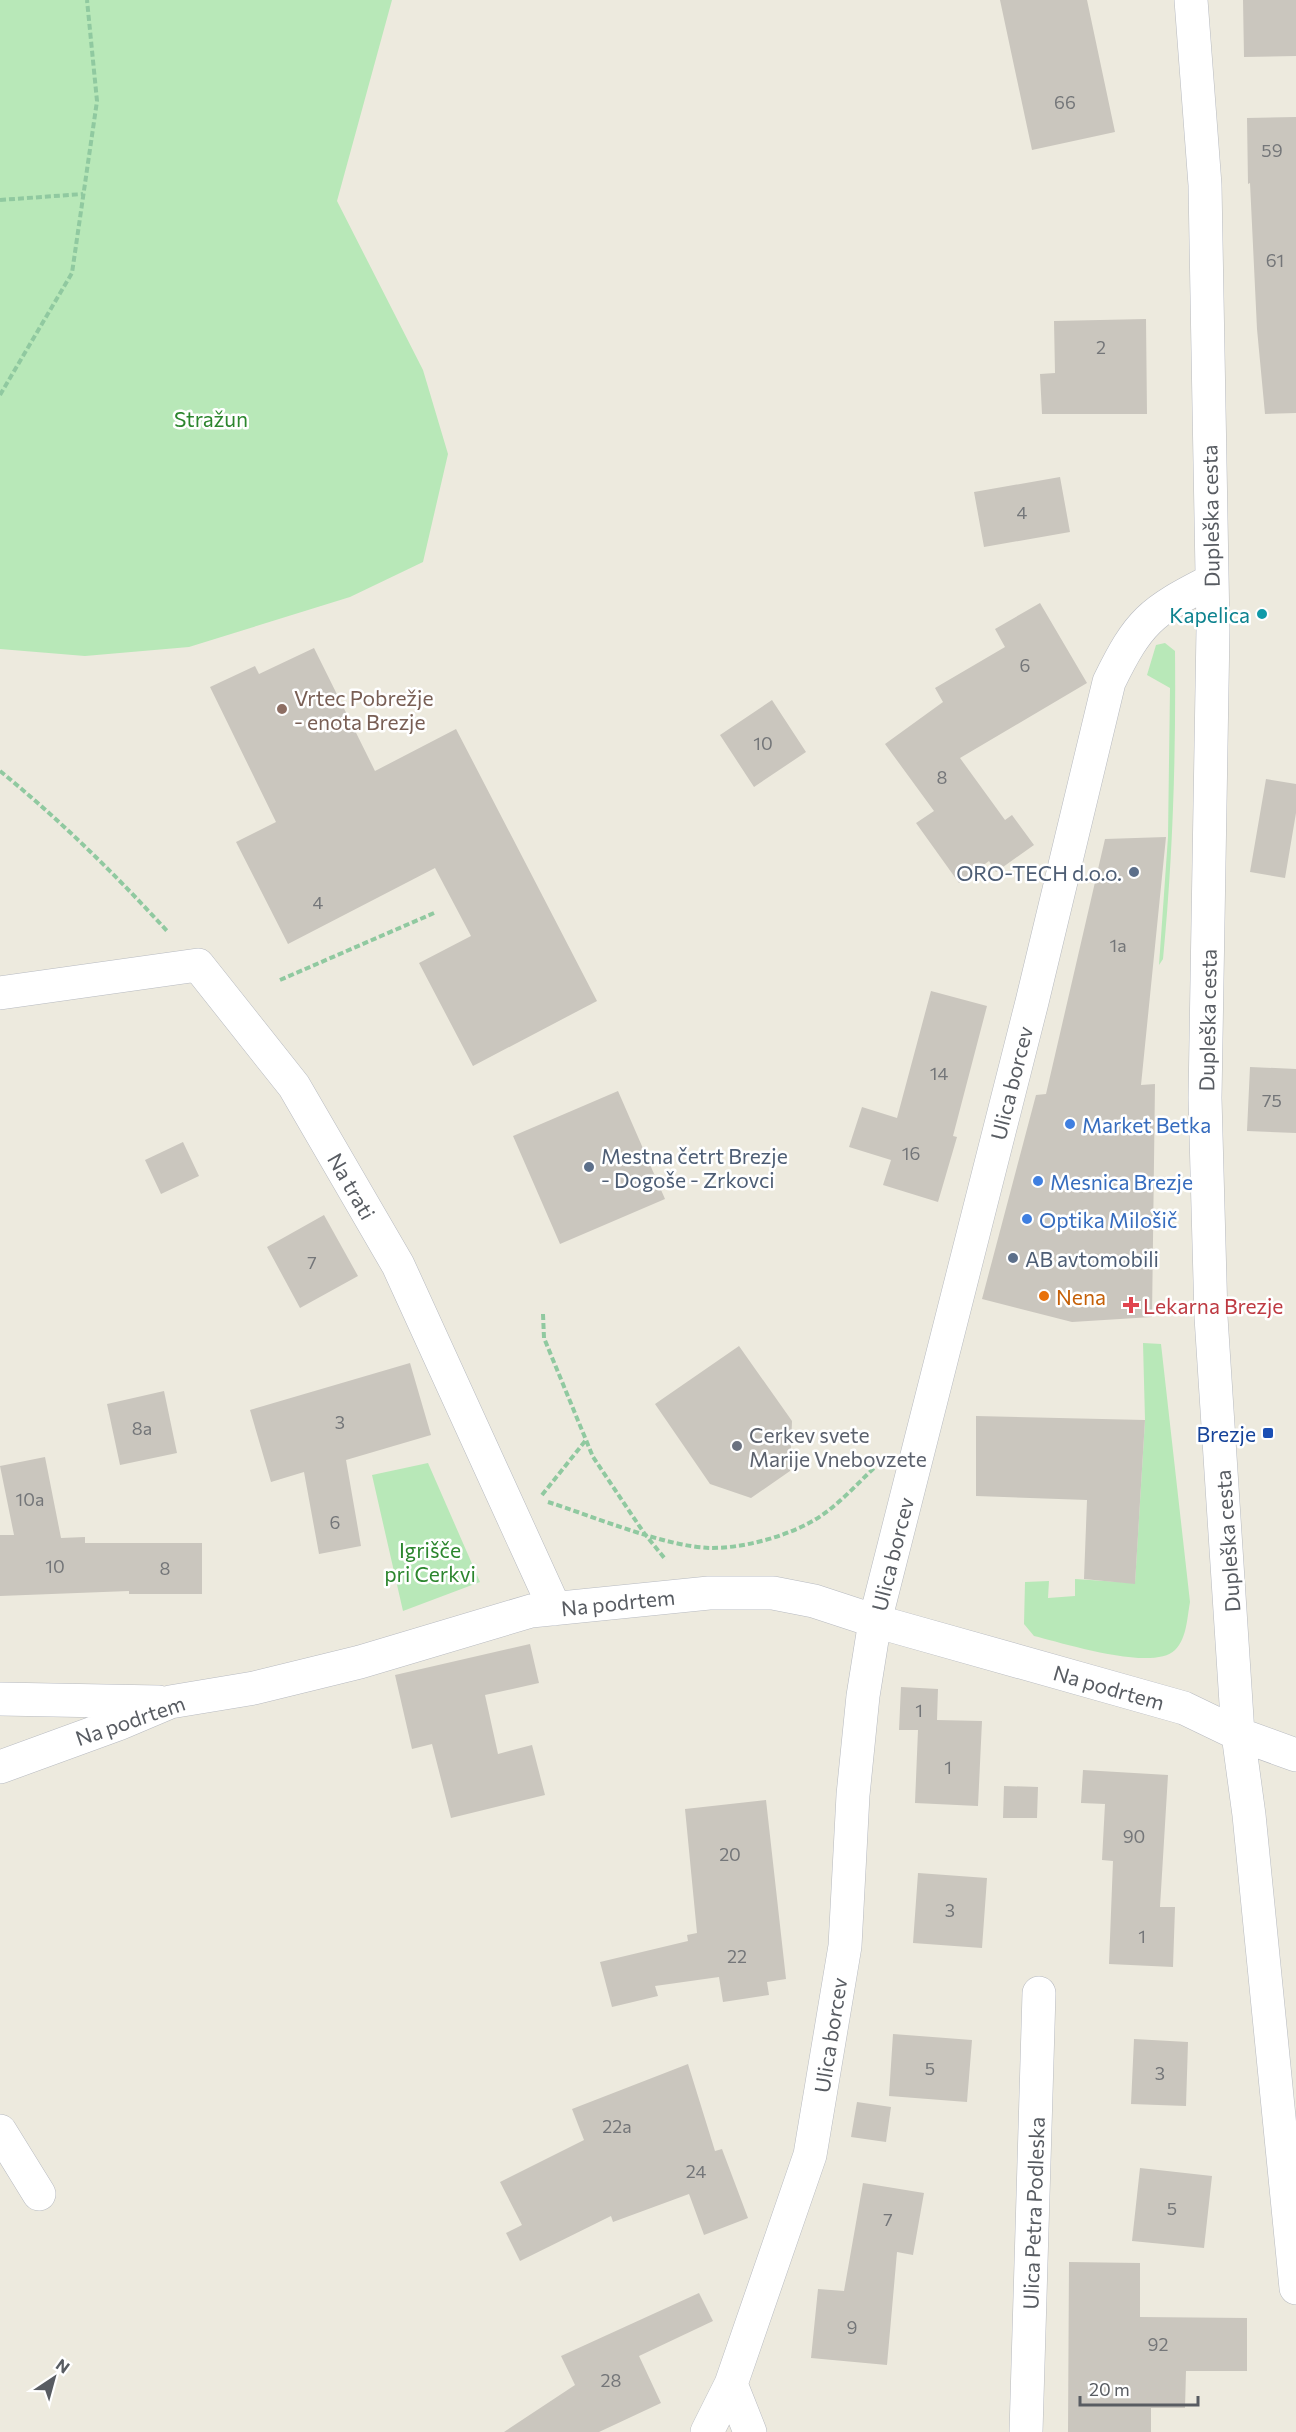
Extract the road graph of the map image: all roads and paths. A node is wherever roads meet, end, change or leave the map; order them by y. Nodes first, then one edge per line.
1 (87, 0) edge
2 (1191, 0) edge
3 (83, 194) junction
4 (0, 200) edge
5 (0, 395) edge
6 (1211, 581) junction
7 (0, 771) edge
8 (434, 913) dead end
9 (198, 965) junction
10 (280, 980) dead end
11 (0, 993) edge
12 (543, 1314) dead end
13 (586, 1440) junction
14 (880, 1462) dead end
15 (644, 1533) junction
16 (674, 1568) dead end
17 (555, 1609) junction
18 (875, 1621) junction
19 (0, 1699) edge
20 (170, 1702) junction
21 (1238, 1734) junction
22 (1296, 1755) edge
23 (0, 1767) edge
24 (1039, 1993) dead end
25 (0, 2132) edge
26 (39, 2194) dead end
27 (1296, 2288) edge
28 (731, 2384) junction
29 (707, 2432) edge
30 (750, 2432) edge
31 (1026, 2432) edge

1 - 3 path
2 - 6 street, Dupleška cesta
3 - 4 path
3 - 5 path
6 - 18 street, Ulica borcev
6 - 21 street, Dupleška cesta
7 - 9 path
8 - 10 path
9 - 11 street
9 - 17 street, Na trati
12 - 13 path
13 - 15 path
13 - 15 path
14 - 15 path
15 - 16 path
17 - 18 street, Na podrtem
17 - 20 street, Na podrtem
18 - 21 street, Na podrtem
18 - 28 street, Ulica borcev
19 - 20 street
20 - 23 street, Na podrtem
21 - 22 street, Na podrtem
21 - 27 street, Dupleška cesta
24 - 31 street, Ulica Petra Podleska
25 - 26 street
28 - 29 street, Ulica borcev
28 - 30 street

